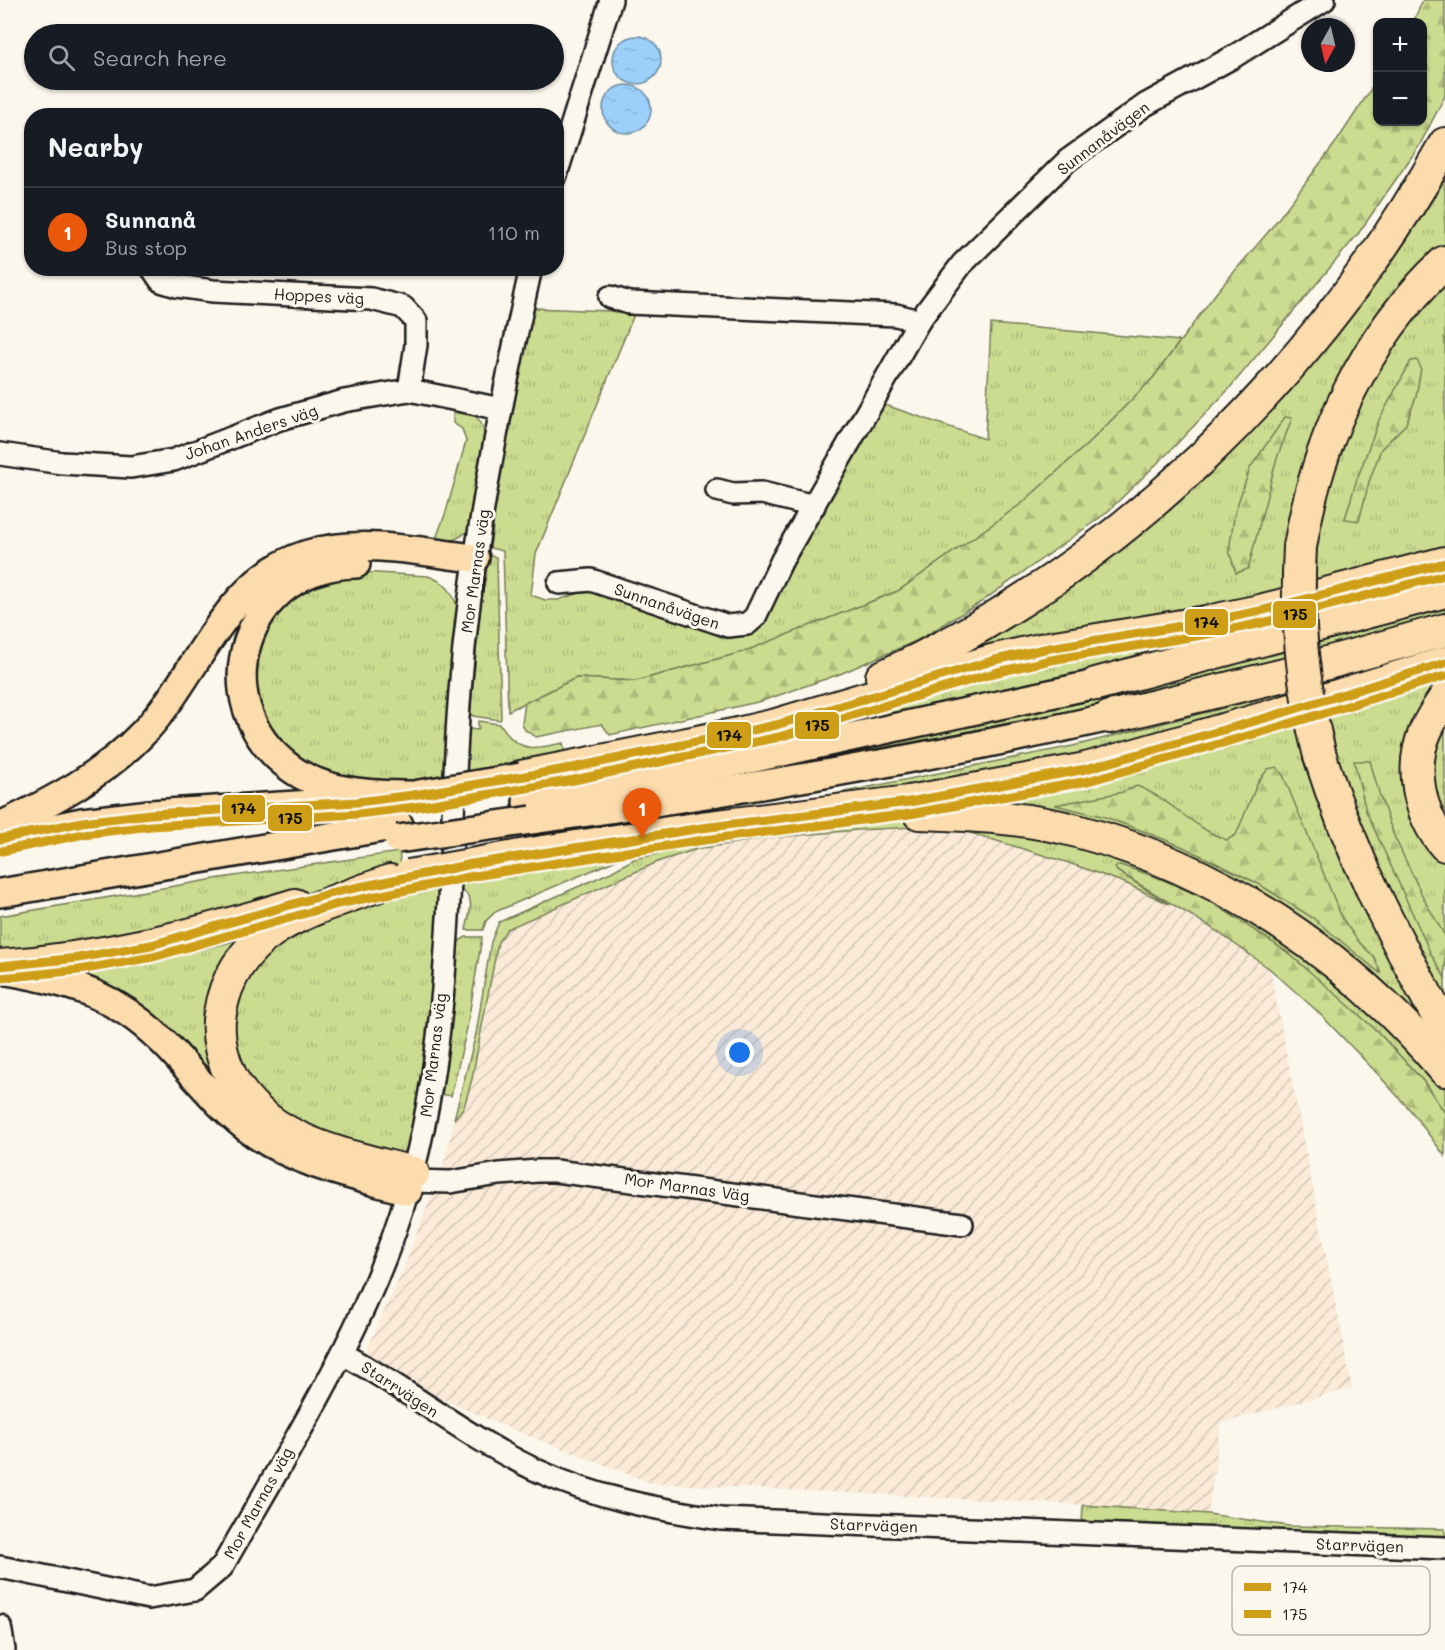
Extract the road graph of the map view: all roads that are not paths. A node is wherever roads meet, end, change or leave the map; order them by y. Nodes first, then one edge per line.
1 (610, 0) edge
2 (1324, 0) edge
3 (1445, 144) edge
4 (564, 148) edge
5 (1445, 262) edge
6 (158, 276) edge
7 (529, 276) edge
8 (610, 297) dead end
9 (920, 321) junction
10 (409, 390) junction
11 (501, 409) junction
12 (0, 454) edge
13 (717, 490) dead end
14 (814, 506) junction
15 (1445, 563) edge
16 (474, 567) junction
17 (559, 583) dead end
18 (1445, 591) edge
19 (1445, 630) edge
20 (1445, 663) edge
21 (1096, 684) joint
22 (1445, 698) edge
23 (1110, 717) joint
24 (733, 735) junction
25 (413, 795) junction
26 (527, 800) junction
27 (0, 826) edge
28 (702, 828) junction
29 (398, 832) junction
30 (0, 839) edge
31 (1445, 845) edge
32 (400, 879) junction
33 (0, 893) edge
34 (0, 905) edge
35 (0, 968) edge
36 (1445, 1029) edge
37 (1445, 1070) edge
38 (410, 1181) junction
39 (962, 1224) dead end
40 (343, 1354) junction
41 (1445, 1548) edge
42 (0, 1567) edge
43 (0, 1626) edge
44 (4, 1650) edge

1 - 4 street
2 - 9 street, Sunnanåvägen
3 - 24 highway
5 - 36 highway, bridge
6 - 10 street, Hoppes väg
7 - 11 street, Mor Marnas väg
8 - 9 street
9 - 14 street, Sunnanåvägen
10 - 11 street, Johan Anders väg
10 - 12 street, Johan Anders väg
11 - 16 street, Mor Marnas väg
13 - 14 street
14 - 17 street, Sunnanåvägen
15 - 24 highway
16 - 25 main road
16 - 27 main road
16 - 38 street, Mor Marnas väg
18 - 21 highway
19 - 23 highway
20 - 28 highway
21 - 26 main road
22 - 31 highway
23 - 26 main road
24 - 26 highway
25 - 26 main road, bridge
25 - 30 main road
26 - 29 main road, bridge
28 - 32 highway, bridge
28 - 37 highway
29 - 33 main road
29 - 34 main road
32 - 35 highway
32 - 38 highway
35 - 38 main road
38 - 39 street, Mor Marnas Väg
38 - 40 street, Mor Marnas väg
40 - 41 street, Starrvägen
40 - 42 street, Mor Marnas väg
43 - 44 street

